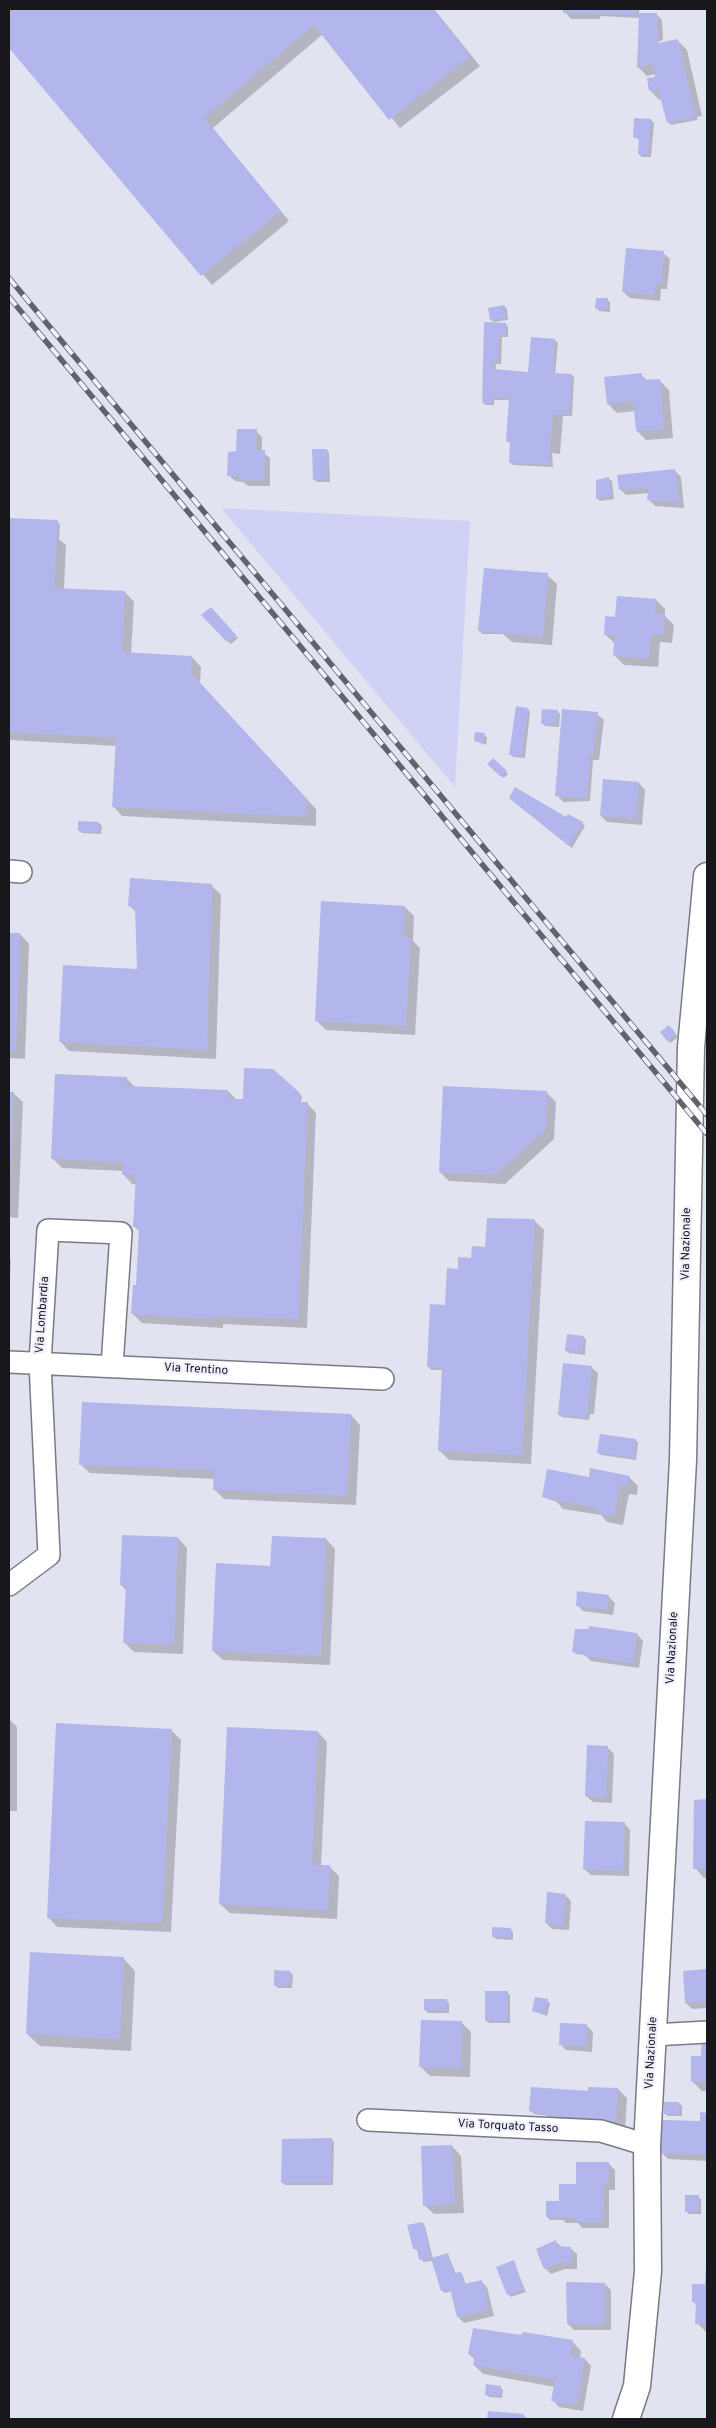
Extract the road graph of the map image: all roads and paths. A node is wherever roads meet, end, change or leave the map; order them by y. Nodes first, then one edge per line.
1 (707, 876) edge
2 (9, 1362) edge
3 (40, 1363) junction
4 (112, 1366) junction
5 (383, 1378) dead end
6 (9, 1585) edge
7 (707, 2032) edge
8 (652, 2035) junction
9 (368, 2120) dead end
10 (647, 2145) junction
11 (626, 2419) edge

1 - 8 street, Via Nazionale
2 - 3 street, Via Trentino
3 - 4 street, Via Trentino
3 - 4 street, Via Lombardia
3 - 6 street, Via Lombardia
4 - 5 street, Via Trentino
7 - 8 street
8 - 10 street, Via Nazionale
9 - 10 street, Via Torquato Tasso
10 - 11 street, Via Nazionale

